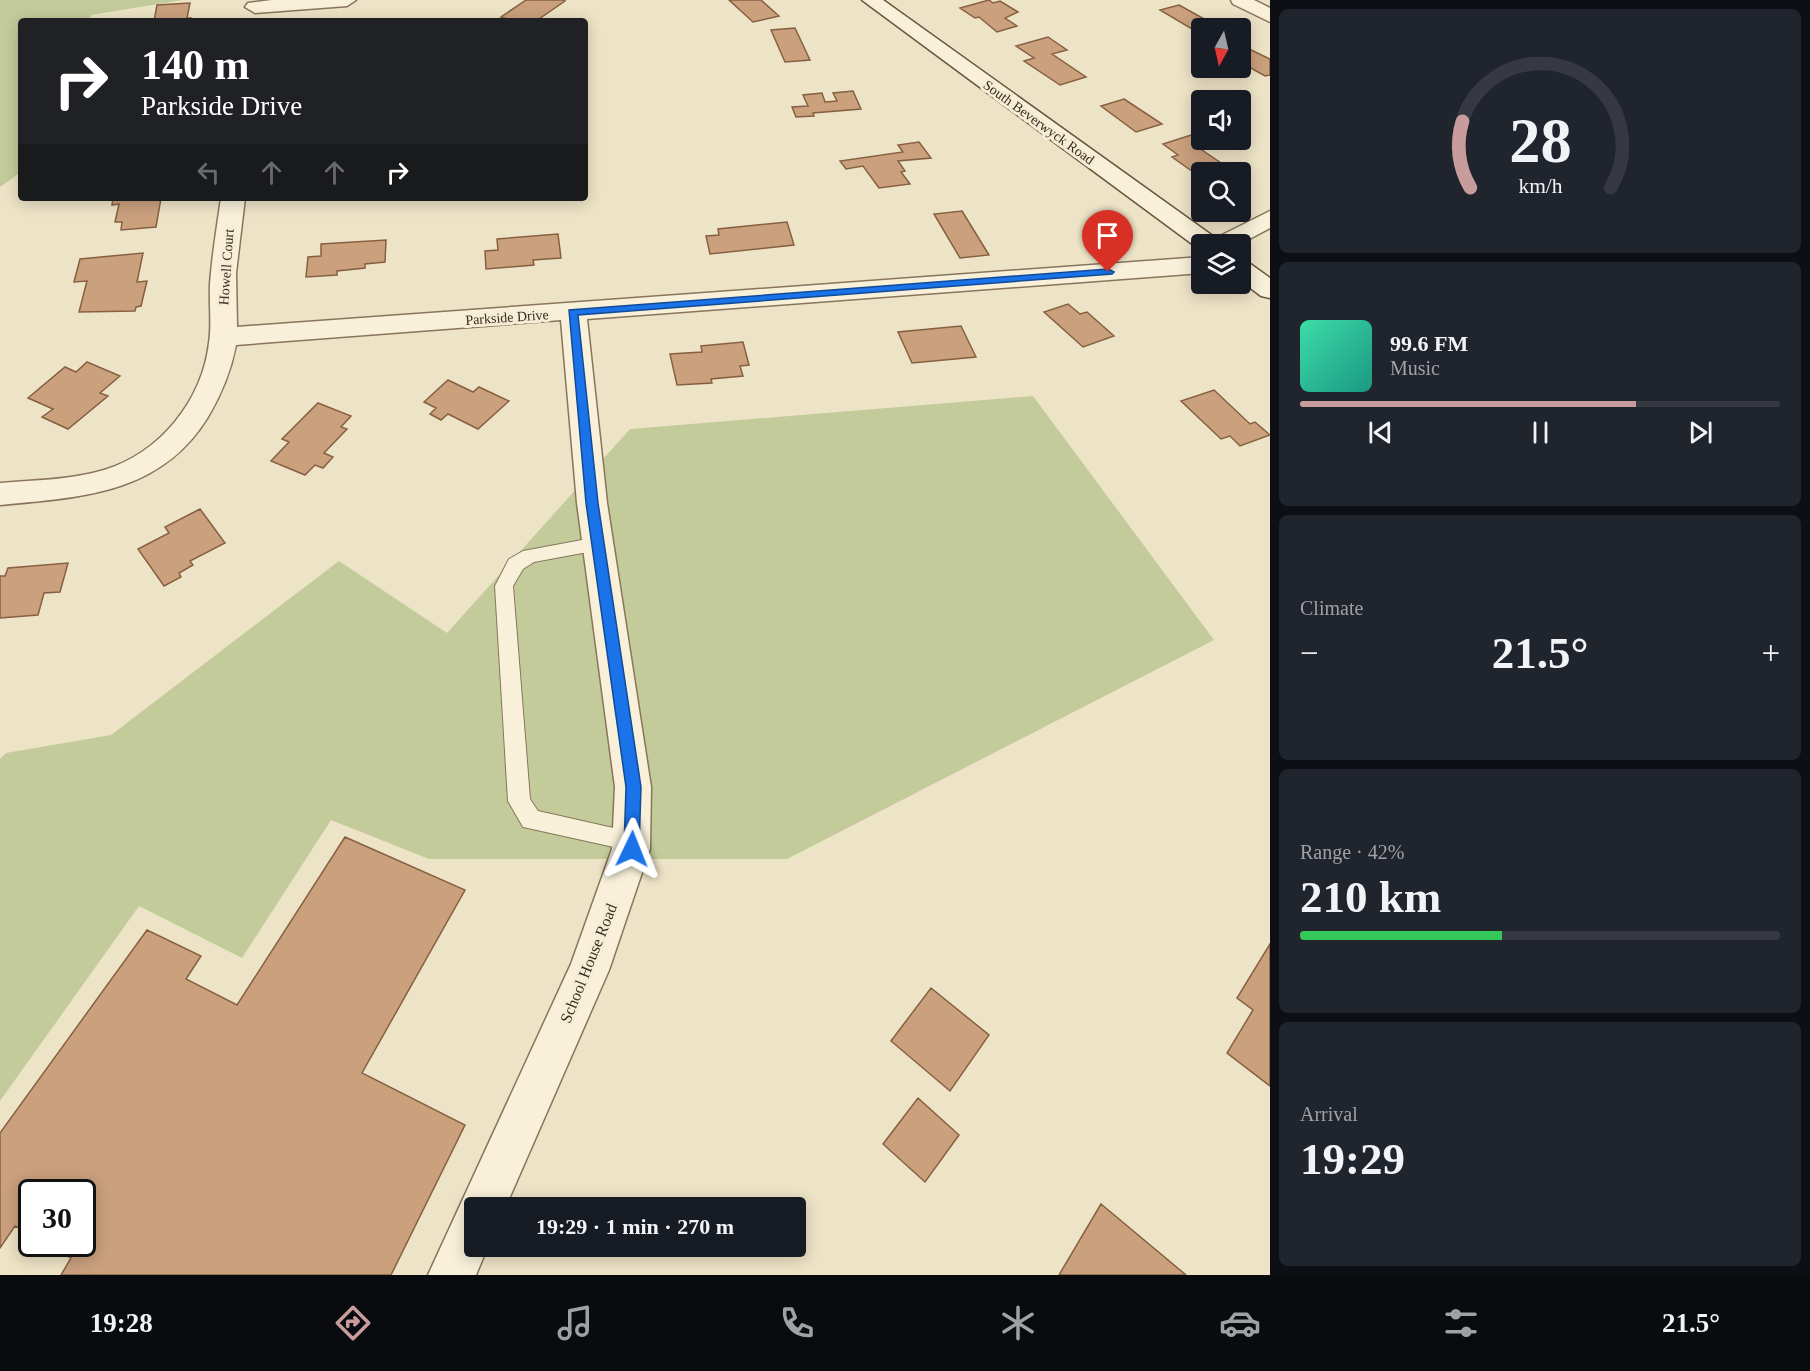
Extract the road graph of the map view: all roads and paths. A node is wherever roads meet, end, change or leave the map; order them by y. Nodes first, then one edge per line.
1 (347, 0) edge
2 (871, 0) edge
3 (1240, 0) edge
4 (255, 9) edge
5 (1270, 16) edge
6 (232, 201) edge
7 (1270, 218) edge
8 (1194, 234) edge
9 (1242, 234) edge
10 (1191, 266) edge
11 (1251, 276) edge
12 (1270, 290) edge
13 (573, 312) junction
14 (223, 337) junction
15 (0, 494) edge
16 (598, 544) junction
17 (632, 841) junction
18 (487, 1197) edge
19 (464, 1248) edge
20 (452, 1275) edge

1 - 4 street
2 - 8 street, South Beverwyck Road
3 - 5 street
6 - 14 street, Howell Court
7 - 9 street
10 - 13 street, Parkside Drive
11 - 12 street
13 - 14 street, Parkside Drive
13 - 16 street, School House Road
14 - 15 street
16 - 17 street, School House Road
16 - 17 lane
17 - 18 street, School House Road
19 - 20 street

